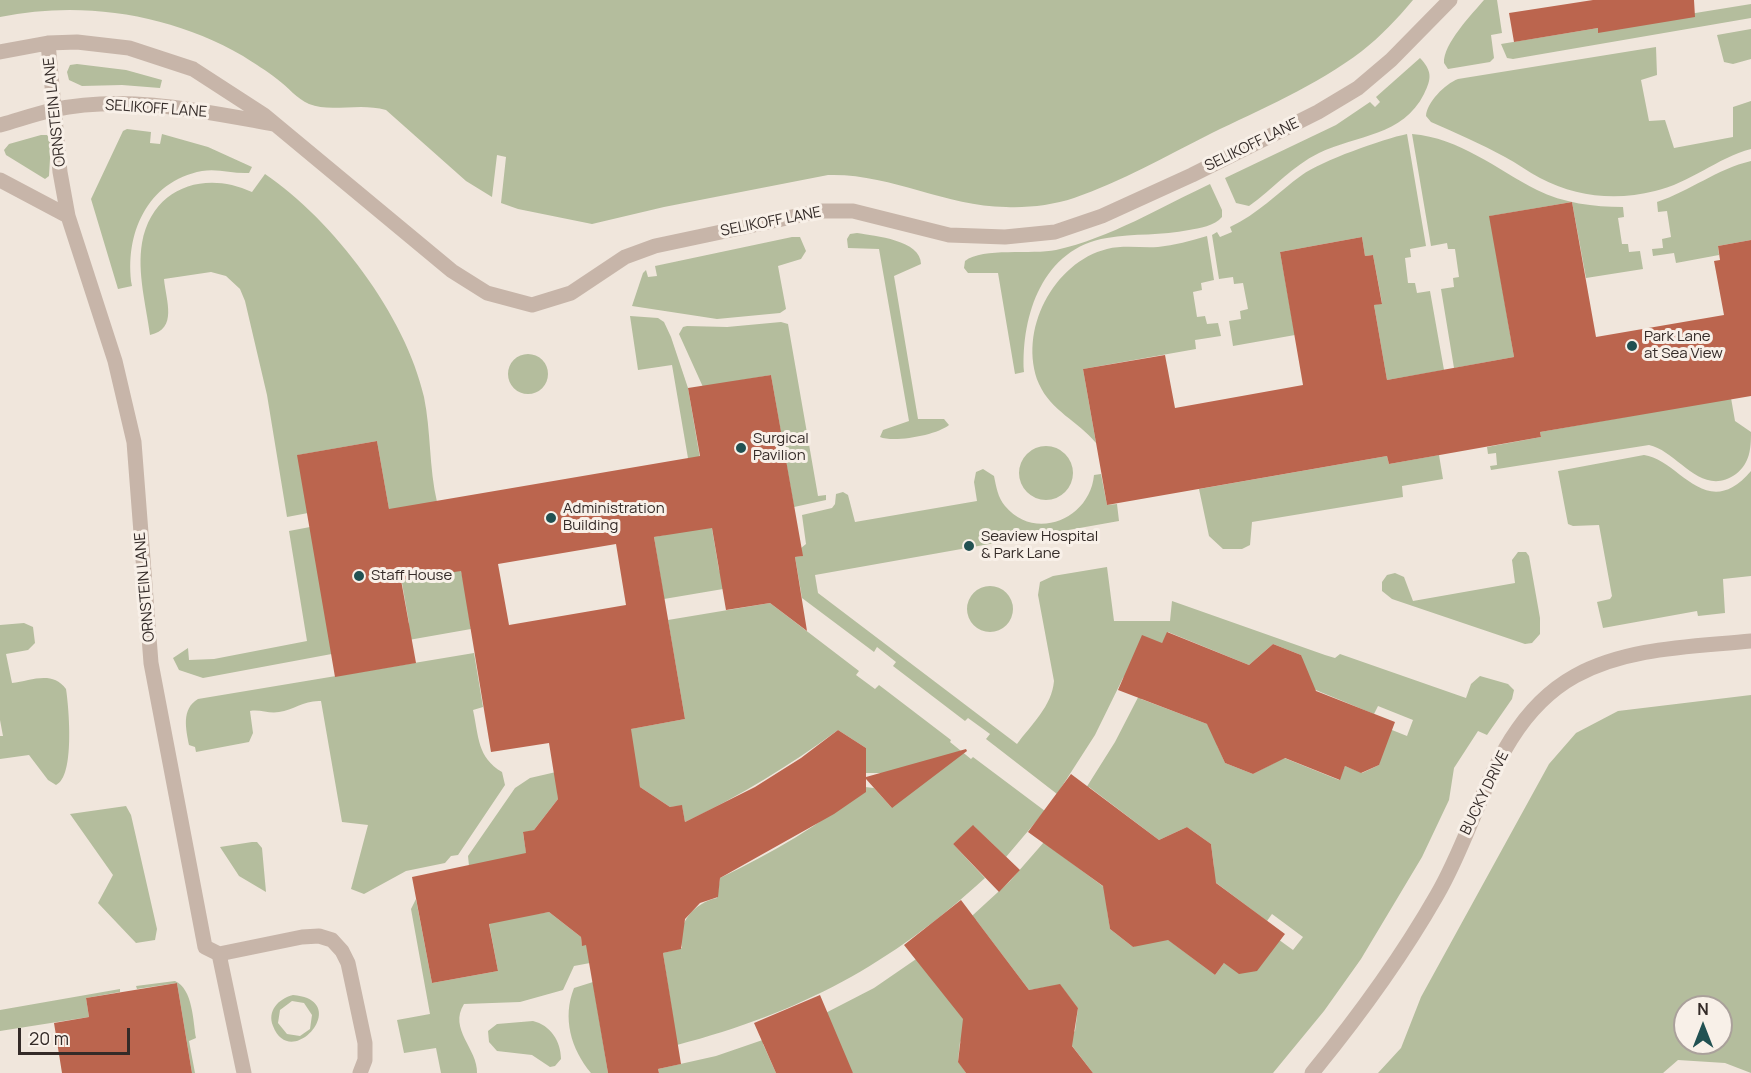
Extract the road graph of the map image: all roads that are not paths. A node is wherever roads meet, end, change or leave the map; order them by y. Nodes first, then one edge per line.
1 (1450, 0) edge
2 (48, 43) junction
3 (0, 52) edge
4 (54, 110) junction
5 (0, 125) edge
6 (276, 125) junction
7 (0, 180) edge
8 (68, 216) junction
9 (1751, 641) edge
10 (219, 954) junction
11 (244, 1073) edge
12 (360, 1073) edge
13 (1312, 1073) edge

1 - 6 lane, SELIKOFF LANE
2 - 3 lane, SELIKOFF LANE
2 - 4 lane, ORNSTEIN LANE
2 - 6 lane, SELIKOFF LANE
4 - 5 lane, SELIKOFF LANE
4 - 6 lane, SELIKOFF LANE
4 - 8 lane, ORNSTEIN LANE
7 - 8 lane
8 - 10 lane, ORNSTEIN LANE
9 - 13 lane, BUCKY DRIVE
10 - 11 lane, ORNSTEIN LANE
10 - 12 lane

